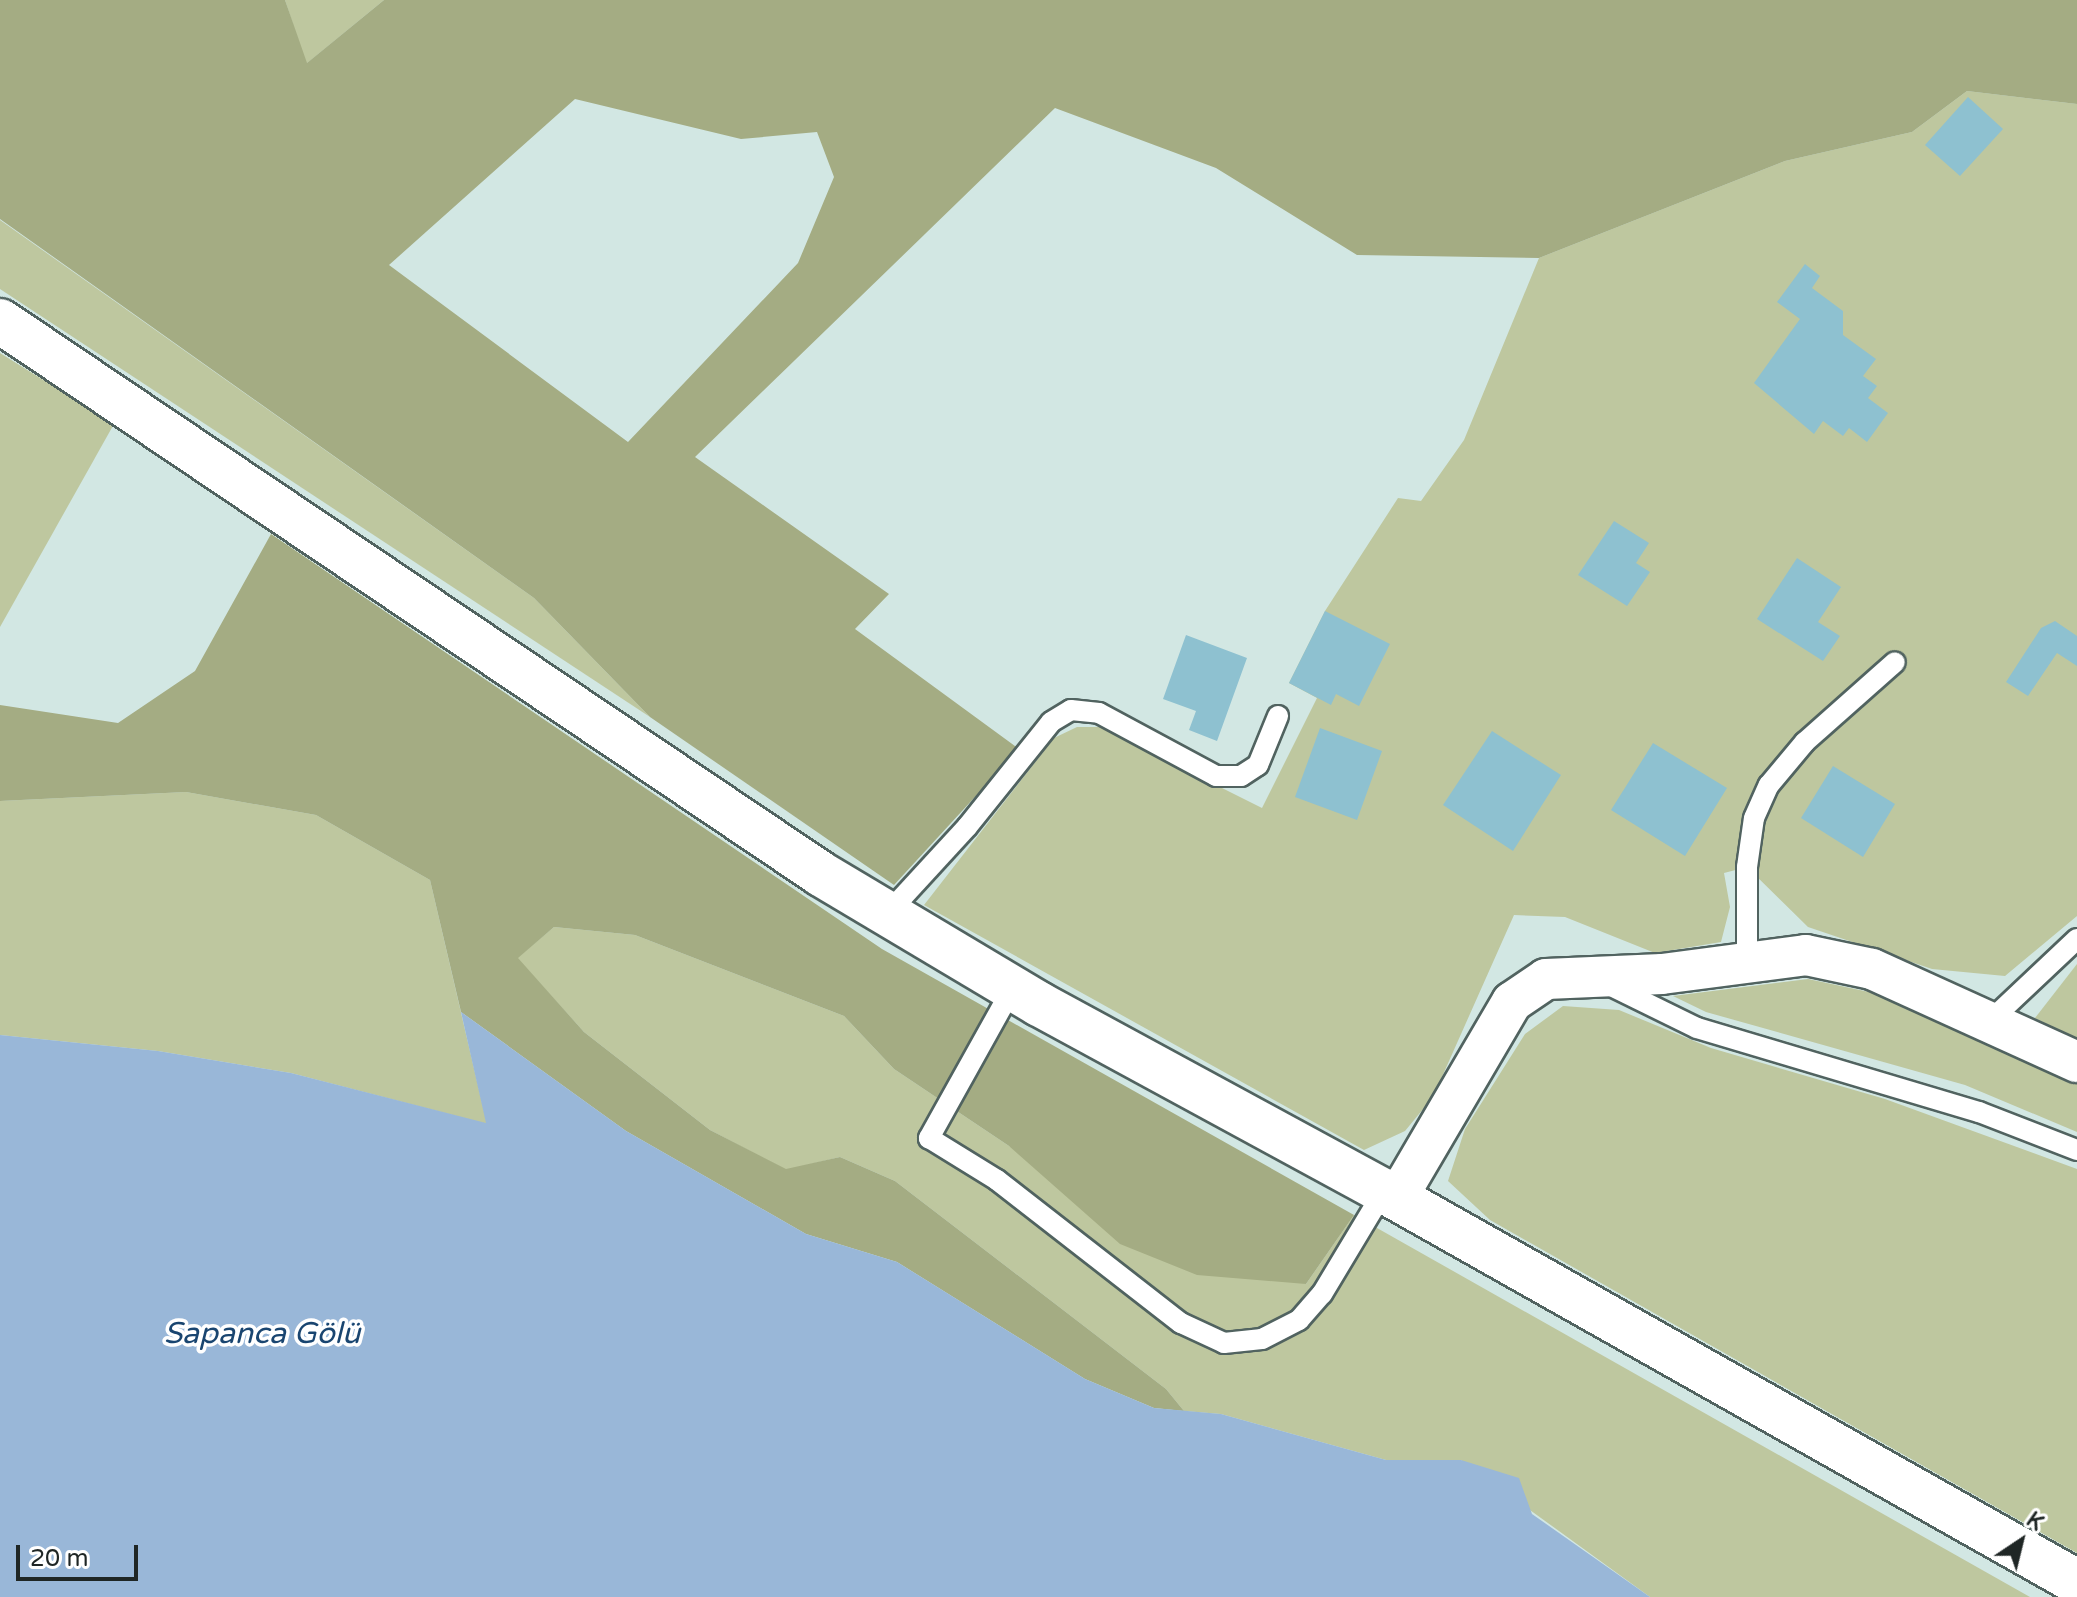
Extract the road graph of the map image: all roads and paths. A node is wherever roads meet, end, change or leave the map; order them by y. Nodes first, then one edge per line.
1 (0, 321) edge
2 (1895, 662) dead end
3 (1278, 716) dead end
4 (887, 914) junction
5 (2077, 939) edge
6 (1747, 963) junction
7 (1591, 976) junction
8 (1012, 989) junction
9 (1991, 1020) junction
10 (2077, 1062) edge
11 (2077, 1150) edge
12 (1391, 1195) junction
13 (2077, 1582) edge

1 - 4 street
2 - 6 lane
3 - 4 lane
4 - 8 street
5 - 9 lane
6 - 7 street
6 - 9 street
7 - 11 lane
7 - 12 street
8 - 12 street
8 - 12 lane
9 - 10 street
12 - 13 street

